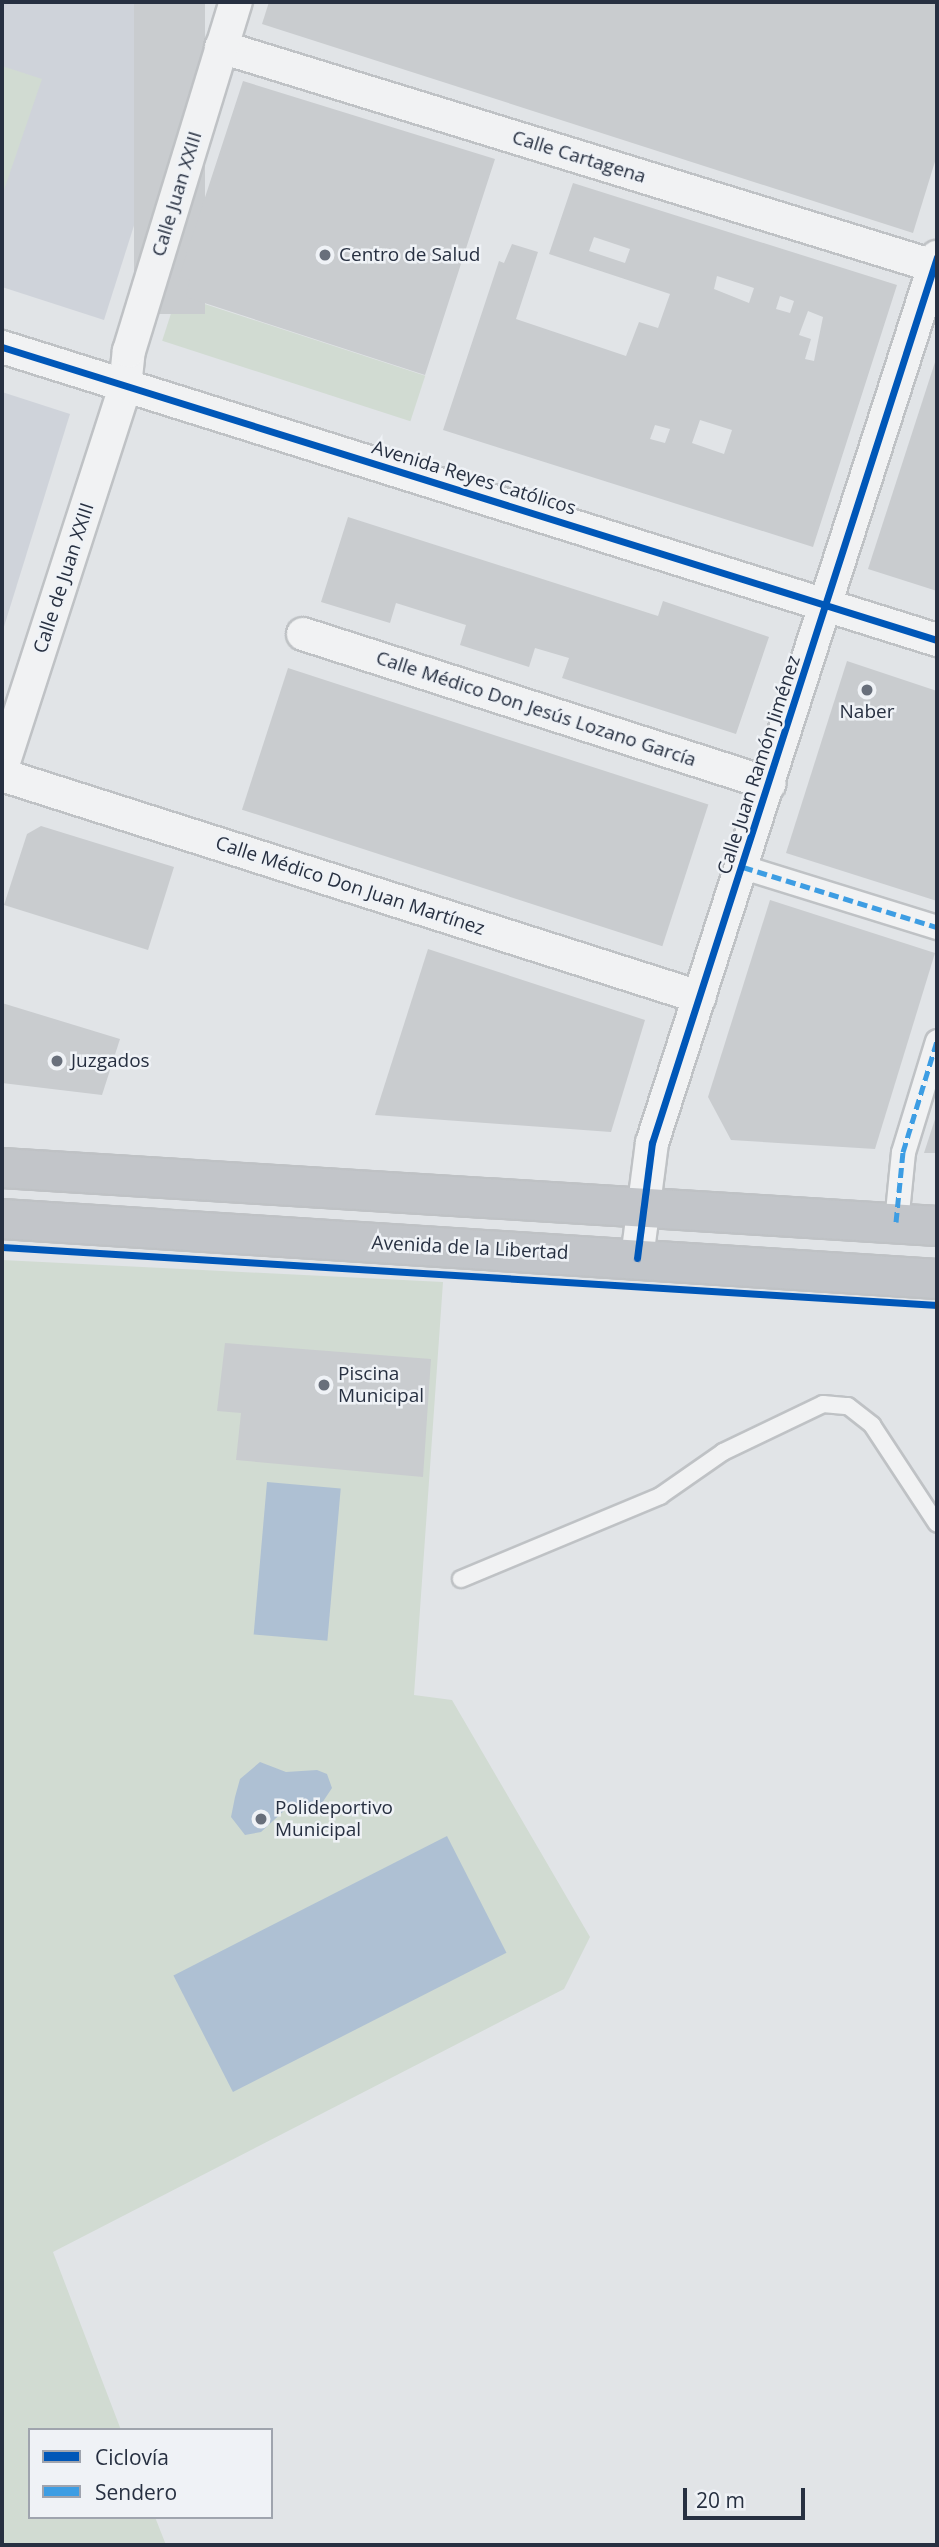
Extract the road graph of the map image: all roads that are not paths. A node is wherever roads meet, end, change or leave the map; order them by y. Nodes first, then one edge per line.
1 (236, 2) edge
2 (221, 47) junction
3 (936, 264) edge
4 (2, 347) edge
5 (125, 387) junction
6 (826, 604) junction
7 (303, 634) dead end
8 (937, 640) edge
9 (2, 768) edge
10 (2, 775) edge
11 (770, 784) junction
12 (743, 867) junction
13 (937, 927) edge
14 (699, 997) junction
15 (937, 1041) edge
16 (2, 1168) edge
17 (646, 1205) junction
18 (2, 1219) edge
19 (896, 1222) junction
20 (937, 1226) edge
21 (638, 1258) junction
22 (937, 1279) edge
23 (937, 1524) edge
24 (461, 1579) dead end

1 - 2 street, Calle Juan XXIII
2 - 3 street, Calle Cartagena
2 - 5 street, Calle Juan XXIII
3 - 6 street, Calle Juan Ramón Jiménez
4 - 5 street, Avenida Reyes Católicos
5 - 6 street, Avenida Reyes Católicos
5 - 9 street, Calle de Juan XXIII
6 - 8 street, Avenida Reyes Católicos
6 - 11 street, Calle Juan Ramón Jiménez
7 - 11 street, Calle Médico Don Jesús Lozano García
10 - 14 street, Calle Médico Don Juan Martínez
11 - 12 street, Calle Juan Ramón Jiménez
12 - 13 street
12 - 14 street, Calle Juan Ramón Jiménez
14 - 17 street, Calle Juan Ramón Jiménez
15 - 19 street
16 - 17 main road
17 - 19 main road
17 - 21 street, Calle Juan Ramón Jiménez
18 - 21 main road, Avenida de la Libertad
19 - 20 main road
21 - 22 main road, Avenida de la Libertad
23 - 24 lane

